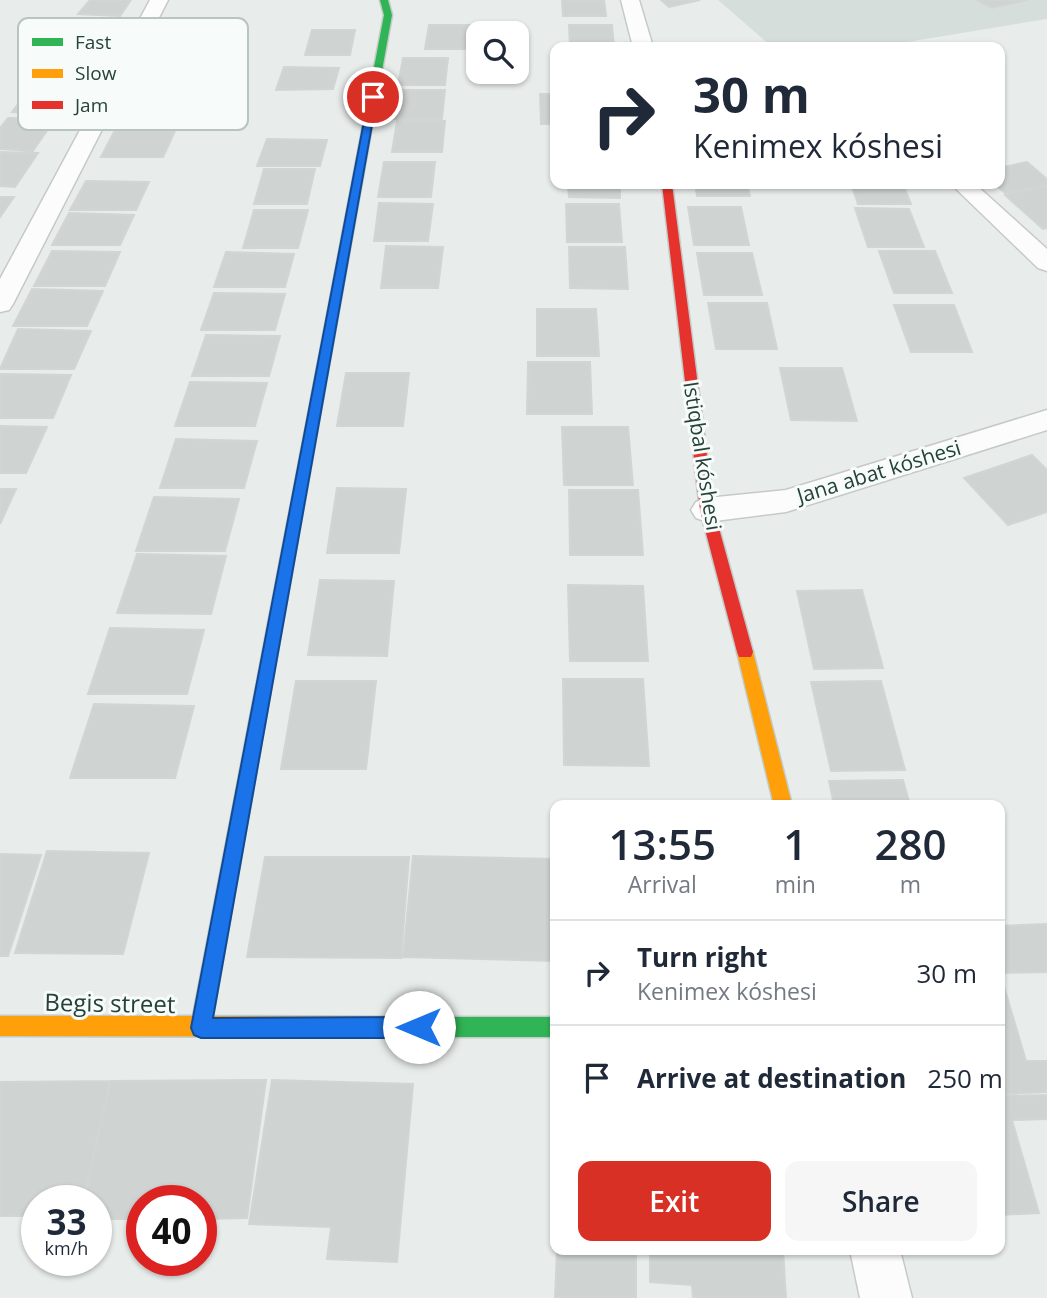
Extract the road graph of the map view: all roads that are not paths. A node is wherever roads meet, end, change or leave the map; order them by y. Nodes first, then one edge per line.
1 (159, 0) edge
2 (384, 0) edge
3 (630, 0) edge
4 (150, 18) edge
5 (642, 42) edge
6 (91, 130) edge
7 (668, 189) edge
8 (967, 189) edge
9 (1047, 263) edge
10 (0, 304) edge
11 (1047, 420) edge
12 (707, 510) junction
13 (781, 800) edge
14 (0, 1026) edge
15 (550, 1027) edge
16 (201, 1028) junction
17 (876, 1255) edge
18 (886, 1298) edge

1 - 4 street
2 - 16 street
3 - 5 street
6 - 10 street
7 - 12 street, Istiqbal kóshesi
8 - 9 street
11 - 12 street, Jana abat kóshesi
12 - 13 street, Istiqbal kóshesi
14 - 16 street, Begis street
15 - 16 street, Begis street
17 - 18 street

